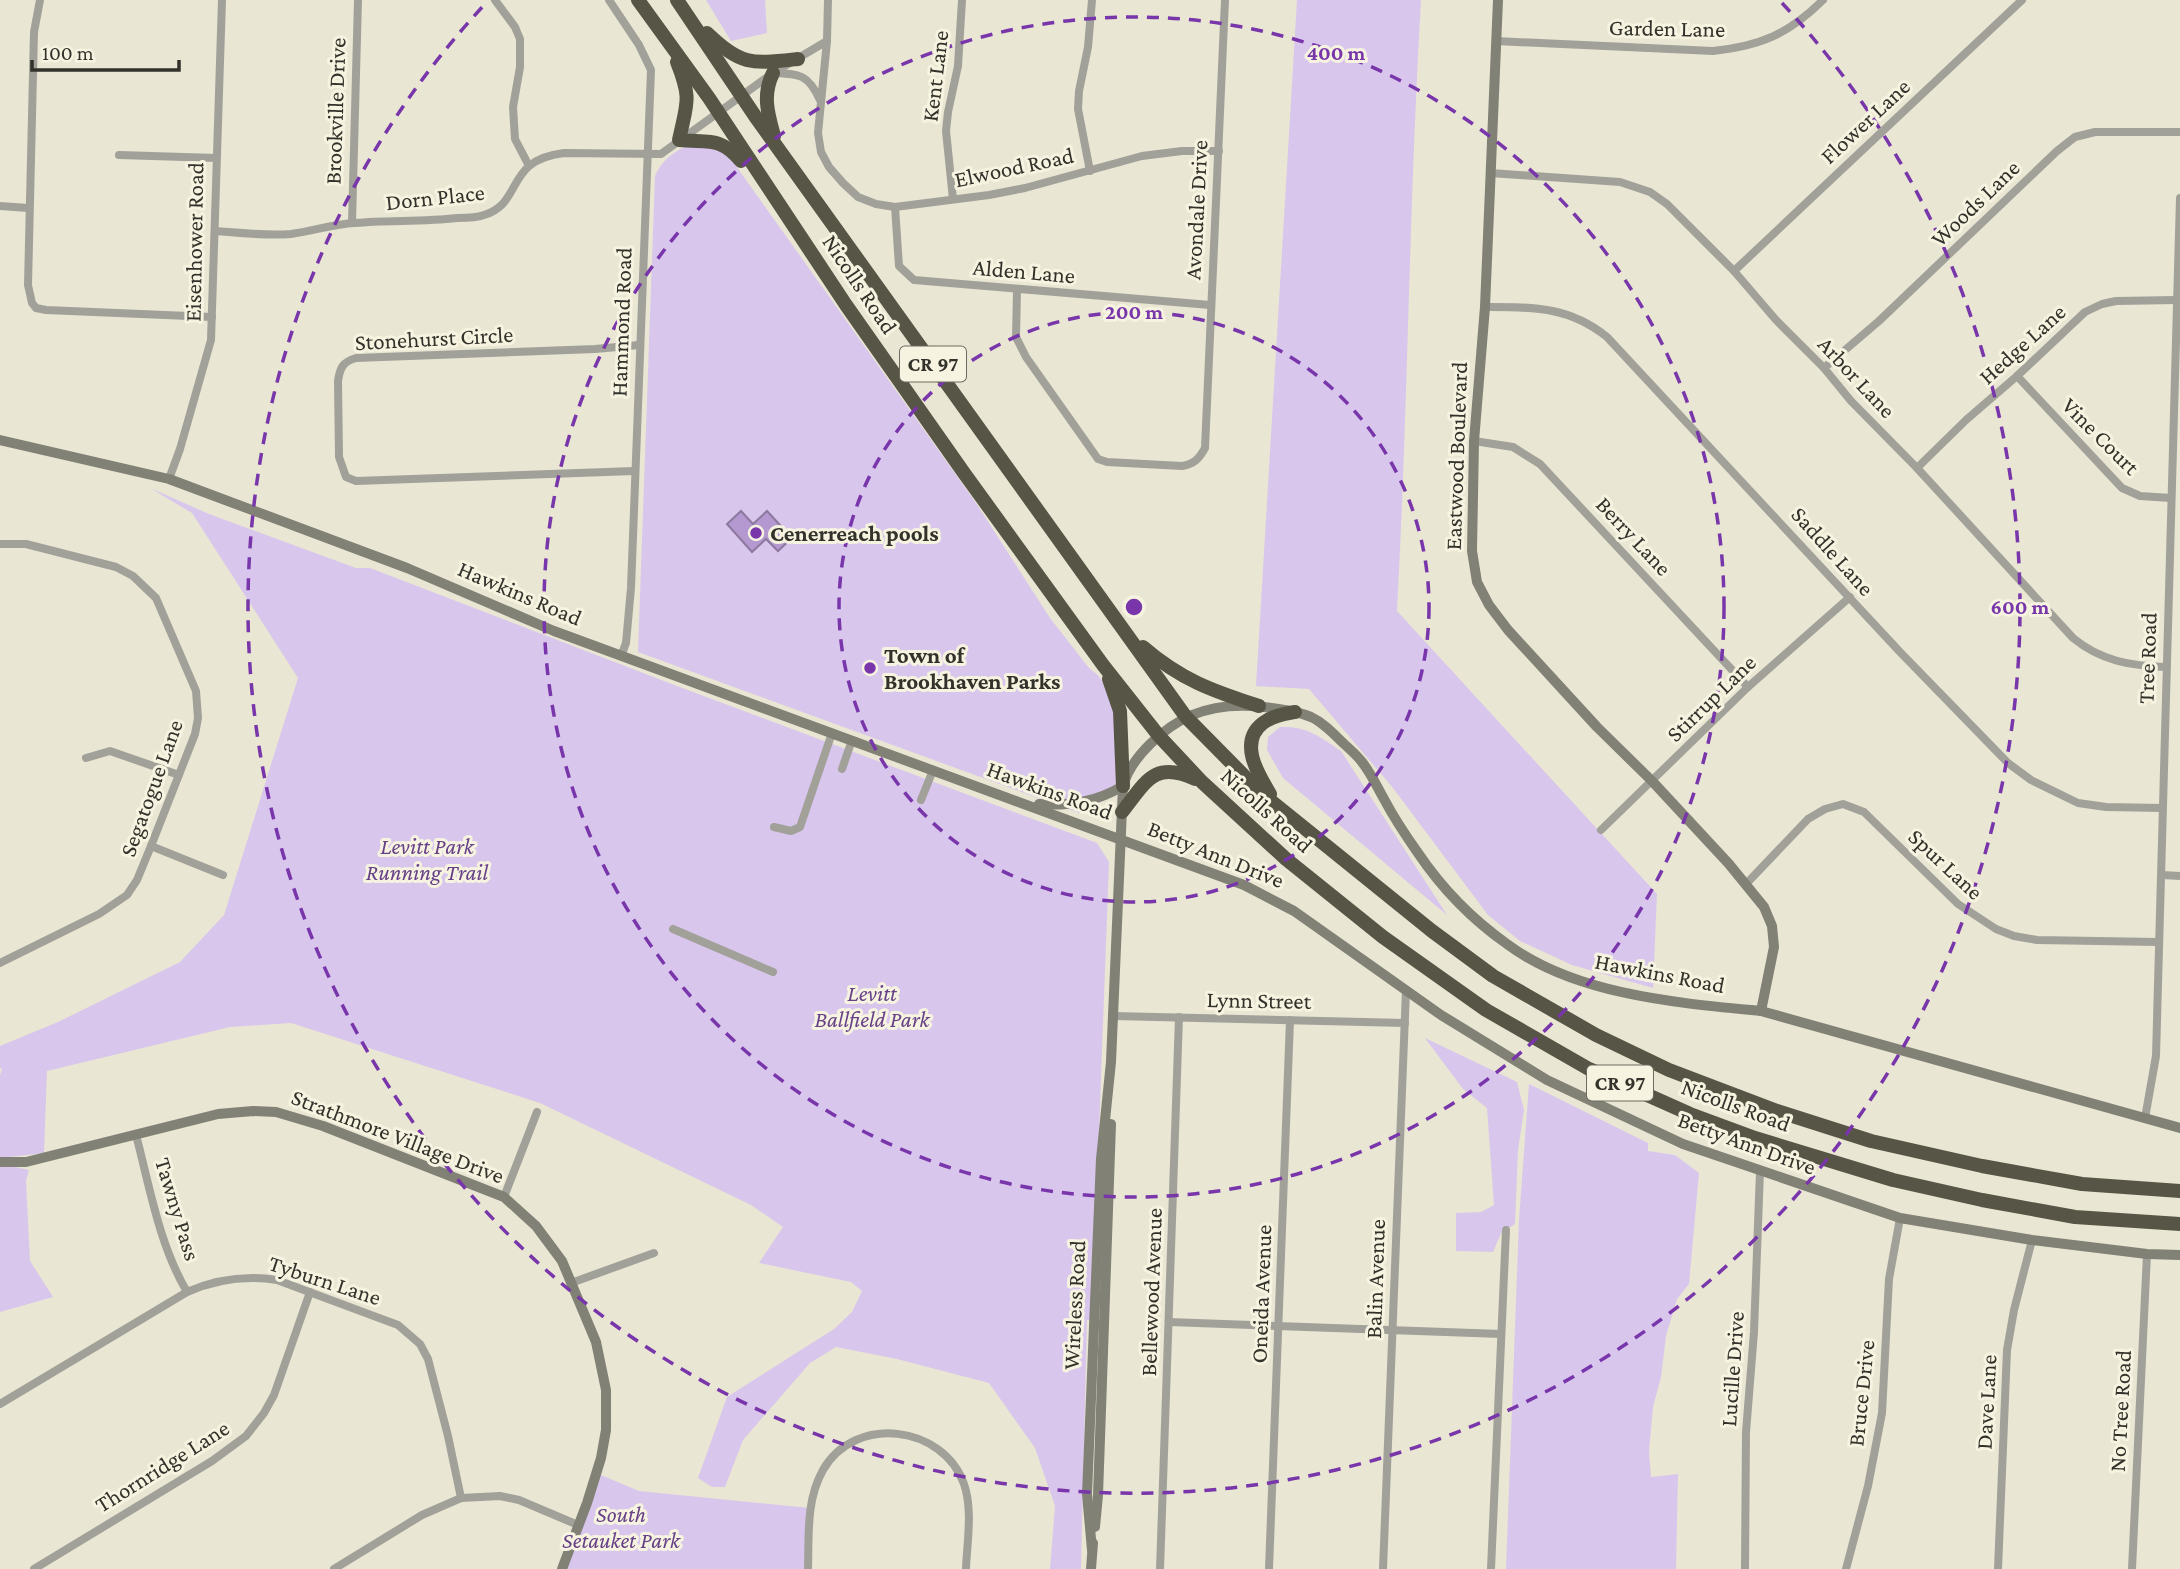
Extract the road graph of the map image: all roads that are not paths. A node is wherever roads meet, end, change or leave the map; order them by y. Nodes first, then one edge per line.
1 (40, 0) edge
2 (213, 0) edge
3 (222, 0) edge
4 (358, 0) edge
5 (495, 0) edge
6 (609, 0) edge
7 (638, 0) edge
8 (677, 0) edge
9 (828, 0) edge
10 (962, 0) edge
11 (1092, 0) edge
12 (1225, 0) edge
13 (1498, 0) edge
14 (1823, 0) edge
15 (2022, 0) edge
16 (686, 14) junction
17 (827, 41) junction
18 (1496, 41) junction
19 (670, 45) junction
20 (798, 59) junction
21 (773, 73) junction
22 (741, 95) junction
23 (821, 103) junction
24 (718, 113) junction
25 (2180, 132) edge
26 (679, 140) junction
27 (776, 144) junction
28 (1219, 152) junction
29 (648, 154) junction
30 (119, 155) dead end
31 (216, 158) junction
32 (528, 164) junction
33 (1090, 171) junction
34 (1490, 173) junction
35 (769, 190) junction
36 (2180, 198) edge
37 (953, 199) junction
38 (0, 206) edge
39 (895, 207) junction
40 (28, 208) junction
41 (352, 223) junction
42 (216, 231) junction
43 (1734, 271) junction
44 (1017, 290) junction
45 (2176, 300) junction
46 (1210, 305) junction
47 (1485, 307) junction
48 (212, 317) junction
49 (639, 345) junction
50 (1824, 368) junction
51 (2017, 376) junction
52 (2177, 405) edge
53 (0, 439) edge
54 (1474, 441) junction
55 (1917, 468) junction
56 (634, 471) junction
57 (169, 479) junction
58 (2171, 498) junction
59 (0, 544) edge
60 (1850, 597) junction
61 (1126, 632) junction
62 (621, 656) junction
63 (1103, 665) junction
64 (2166, 667) junction
65 (1748, 687) junction
66 (1259, 706) junction
67 (1295, 712) junction
68 (1186, 718) junction
69 (832, 733) junction
70 (1159, 736) junction
71 (852, 740) junction
72 (86, 758) dead end
73 (842, 769) dead end
74 (933, 770) junction
75 (179, 775) junction
76 (1652, 781) junction
77 (1202, 782) junction
78 (1123, 786) junction
79 (921, 800) dead end
80 (1026, 803) junction
81 (1278, 807) junction
82 (2162, 808) junction
83 (1122, 812) junction
84 (774, 827) dead end
85 (1601, 830) dead end
86 (1120, 838) junction
87 (152, 846) junction
88 (223, 875) dead end
89 (2162, 875) junction
90 (2180, 876) edge
91 (1746, 883) junction
92 (673, 929) dead end
93 (2159, 942) junction
94 (0, 963) edge
95 (773, 972) dead end
96 (1406, 990) junction
97 (1761, 1011) junction
98 (1113, 1016) junction
99 (1179, 1017) junction
100 (1290, 1020) junction
101 (1405, 1023) junction
102 (537, 1112) dead end
103 (2146, 1118) junction
104 (2180, 1128) edge
105 (136, 1135) junction
106 (0, 1162) edge
107 (1760, 1171) junction
108 (2180, 1191) edge
109 (504, 1197) junction
110 (1900, 1218) junction
111 (2180, 1224) edge
112 (1506, 1230) dead end
113 (2032, 1240) junction
114 (654, 1253) dead end
115 (2147, 1254) junction
116 (2180, 1255) edge
117 (571, 1283) junction
118 (187, 1292) junction
119 (310, 1292) junction
120 (1169, 1322) junction
121 (1280, 1326) junction
122 (1392, 1330) junction
123 (1501, 1334) junction
124 (0, 1404) edge
125 (461, 1498) junction
126 (578, 1525) junction
127 (34, 1569) edge
128 (334, 1569) edge
129 (562, 1569) edge
130 (808, 1569) edge
131 (966, 1569) edge
132 (1091, 1569) edge
133 (1160, 1569) edge
134 (1269, 1569) edge
135 (1383, 1569) edge
136 (1491, 1569) edge
137 (1745, 1569) edge
138 (1846, 1569) edge
139 (1998, 1569) edge
140 (2132, 1569) edge

1 - 40 street
2 - 3 street
3 - 31 street, Eisenhower Road
4 - 41 street, Brookville Drive
5 - 32 street
6 - 29 street, Hammond Road
7 - 19 highway, Nicolls Road / CR 97
8 - 16 highway, Nicolls Road / CR 97
9 - 17 street
10 - 37 street, Kent Lane
11 - 33 street
12 - 28 street, Avondale Drive
13 - 18 street, Eastwood Boulevard
14 - 18 street, Garden Lane
15 - 43 street, Flower Lane
16 - 20 highway
16 - 22 highway, Nicolls Road / CR 97
17 - 20 street
17 - 23 street
18 - 34 street, Eastwood Boulevard
19 - 24 highway, Nicolls Road / CR 97
19 - 26 highway
20 - 21 street
21 - 22 street
21 - 23 street
21 - 27 highway
22 - 24 street
22 - 27 highway, Nicolls Road / CR 97
23 - 39 street, Elwood Road
24 - 26 street
24 - 35 highway, Nicolls Road / CR 97
25 - 50 street, Woods Lane
26 - 29 street
26 - 35 highway
27 - 61 highway, Nicolls Road / CR 97
28 - 33 street, Elwood Road
28 - 46 street, Avondale Drive
29 - 32 street
29 - 49 street, Hammond Road
30 - 31 street
31 - 42 street, Eisenhower Road
32 - 41 street, Dorn Place
33 - 37 street, Elwood Road
34 - 43 street, Arbor Lane
34 - 47 street, Eastwood Boulevard
35 - 63 highway, Nicolls Road / CR 97
36 - 45 street, Tree Road
37 - 39 street, Elwood Road
38 - 40 street
39 - 44 street, Alden Lane
40 - 48 street
41 - 42 street, Dorn Place
42 - 48 street, Eisenhower Road
43 - 50 street, Arbor Lane
44 - 46 street, Alden Lane
44 - 46 street, Avondale Drive
45 - 51 street, Hedge Lane
45 - 52 street, Tree Road
47 - 54 street, Eastwood Boulevard
47 - 60 street, Saddle Lane
48 - 57 street, Eisenhower Road
49 - 56 street, Hammond Road
49 - 56 street, Stonehurst Circle
50 - 55 street, Arbor Lane
51 - 55 street, Hedge Lane
51 - 58 street, Vine Court
52 - 58 street, Tree Road
53 - 57 street, Hawkins Road
54 - 65 street, Berry Lane
54 - 76 street, Eastwood Boulevard
55 - 64 street, Arbor Lane
56 - 62 street, Hammond Road
57 - 62 street, Hawkins Road
58 - 64 street, Tree Road
59 - 75 street, Segatogue Lane
60 - 65 street, Stirrup Lane
60 - 82 street, Saddle Lane
61 - 66 highway
61 - 68 highway, Nicolls Road / CR 97
62 - 69 street, Hawkins Road
63 - 70 highway, Nicolls Road / CR 97
63 - 78 highway
64 - 82 street, Tree Road
65 - 76 street, Stirrup Lane
66 - 67 street, Hawkins Road
66 - 68 street, Hawkins Road
67 - 81 highway
67 - 97 street, Hawkins Road
68 - 70 street, Hawkins Road
68 - 81 highway, Nicolls Road / CR 97
69 - 71 street, Hawkins Road
69 - 84 street
70 - 77 highway, Nicolls Road / CR 97
70 - 78 street, Hawkins Road
71 - 73 street
71 - 74 street, Hawkins Road
72 - 75 street
74 - 79 street
74 - 80 street, Hawkins Road
75 - 87 street, Segatogue Lane
76 - 85 street, Stirrup Lane
76 - 91 street, Eastwood Boulevard
77 - 83 highway
77 - 111 highway, Nicolls Road / CR 97
78 - 80 street
78 - 83 street, Hawkins Road
80 - 86 street, Hawkins Road
81 - 108 highway, Nicolls Road / CR 97
82 - 89 street, Tree Road
83 - 86 street, Hawkins Road
86 - 96 street, Betty Ann Drive
86 - 98 street, Wireless Road
87 - 88 street
87 - 94 street, Segatogue Lane
89 - 90 street
89 - 93 street, Tree Road
91 - 93 street, Spur Lane
91 - 97 street, Eastwood Boulevard
92 - 95 street
93 - 103 street, Tree Road
96 - 101 street, Balin Avenue
96 - 107 street, Betty Ann Drive
97 - 103 street, Hawkins Road
98 - 99 street, Lynn Street
98 - 132 street, Wireless Road
99 - 100 street, Lynn Street
99 - 120 street, Bellewood Avenue
100 - 101 street, Lynn Street
100 - 121 street, Oneida Avenue
101 - 122 street, Balin Avenue
102 - 109 street
103 - 104 street, Hawkins Road
105 - 106 street, Strathmore Village Drive
105 - 109 street, Strathmore Village Drive
105 - 118 street, Tawny Pass
107 - 110 street, Betty Ann Drive
107 - 137 street, Lucille Drive
109 - 117 street, Strathmore Village Drive
110 - 113 street, Betty Ann Drive
110 - 138 street, Bruce Drive
112 - 123 street
113 - 115 street, Betty Ann Drive
113 - 139 street, Dave Lane
114 - 117 street
115 - 116 street, Betty Ann Drive
115 - 140 street, No Tree Road
117 - 126 street, Strathmore Village Drive
118 - 119 street, Tyburn Lane
118 - 124 street, Tyburn Lane
119 - 125 street, Tyburn Lane
119 - 127 street, Thornridge Lane
120 - 121 street
120 - 133 street, Bellewood Avenue
121 - 122 street
121 - 134 street, Oneida Avenue
122 - 123 street
122 - 135 street, Balin Avenue
123 - 136 street
125 - 126 street
125 - 128 street
126 - 129 street, Strathmore Village Drive
130 - 131 street

